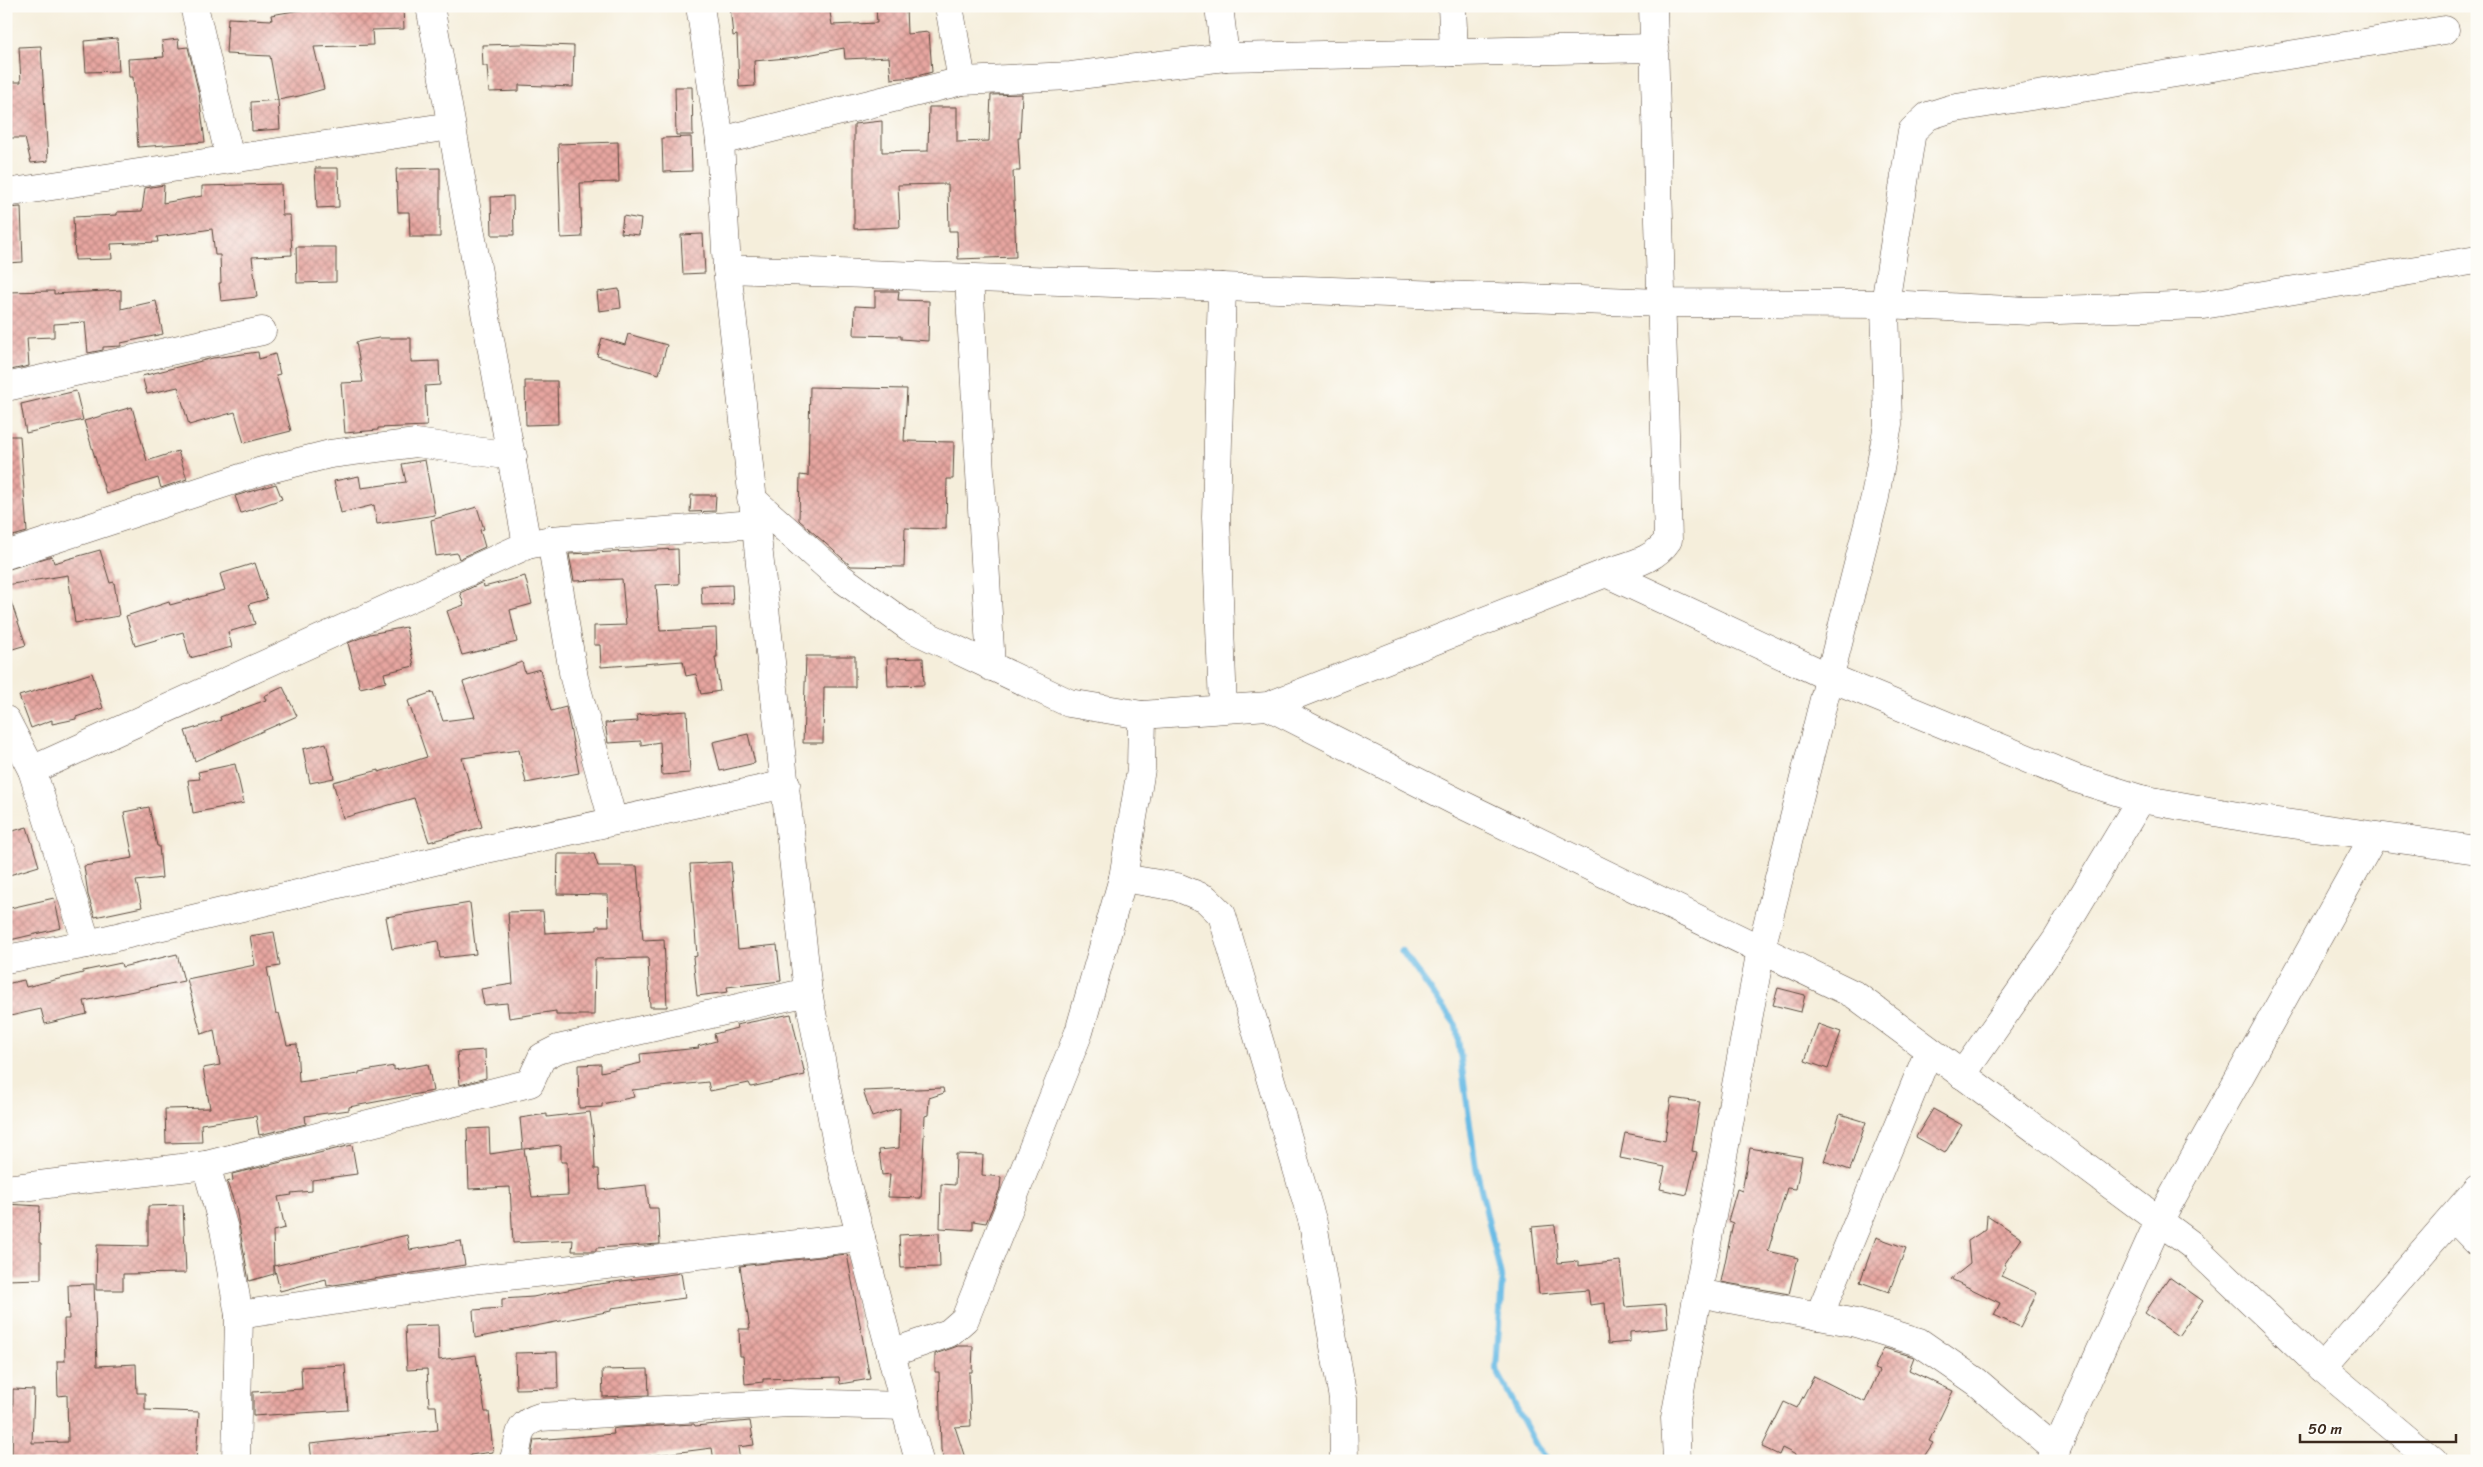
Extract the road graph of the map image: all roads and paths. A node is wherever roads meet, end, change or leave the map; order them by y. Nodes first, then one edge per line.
1 (194, 6) edge
2 (430, 6) edge
3 (700, 6) edge
4 (949, 6) edge
5 (1219, 6) edge
6 (1452, 6) edge
7 (1654, 6) edge
8 (2445, 30) dead end
9 (1654, 48) junction
10 (1454, 52) junction
11 (1226, 57) junction
12 (962, 81) junction
13 (451, 126) junction
14 (720, 141) junction
15 (230, 159) junction
16 (6, 193) edge
17 (2477, 260) edge
18 (727, 269) junction
19 (969, 278) junction
20 (1222, 287) junction
21 (1662, 302) junction
22 (1885, 304) junction
23 (262, 331) dead end
24 (6, 386) edge
25 (513, 456) junction
26 (752, 511) junction
27 (539, 542) junction
28 (6, 555) edge
29 (1606, 573) junction
30 (991, 667) junction
31 (1829, 677) junction
32 (1268, 706) junction
33 (1223, 708) junction
34 (1142, 715) junction
35 (6, 720) edge
36 (32, 770) junction
37 (786, 784) junction
38 (2141, 799) junction
39 (613, 821) junction
40 (2374, 836) junction
41 (2477, 850) edge
42 (1122, 878) junction
43 (86, 944) junction
44 (1760, 949) junction
45 (6, 959) edge
46 (808, 992) junction
47 (1930, 1051) junction
48 (1962, 1075) junction
49 (206, 1165) junction
50 (6, 1189) edge
51 (2477, 1190) edge
52 (2453, 1217) junction
53 (2158, 1221) junction
54 (861, 1237) junction
55 (2477, 1242) edge
56 (1698, 1293) junction
57 (239, 1316) junction
58 (1819, 1316) junction
59 (891, 1353) junction
60 (2322, 1368) junction
61 (905, 1406) junction
62 (2054, 1455) edge
63 (236, 1461) edge
64 (513, 1461) edge
65 (919, 1461) edge
66 (1344, 1461) edge
67 (1676, 1461) edge
68 (2433, 1461) edge

1 - 15 street
2 - 13 street
3 - 14 street
4 - 12 street
5 - 11 street
6 - 10 street
7 - 9 street
8 - 22 street
9 - 10 street
9 - 21 street
10 - 11 street
11 - 12 street
12 - 14 street
13 - 15 street
13 - 25 street
14 - 18 street
15 - 16 street
17 - 22 street
18 - 19 street
18 - 26 street
19 - 20 street
19 - 30 street
20 - 21 street
20 - 33 street
21 - 22 street
21 - 29 street
22 - 31 street
23 - 24 street
25 - 27 street
25 - 28 street
26 - 27 street
26 - 30 street
26 - 37 street
27 - 36 street
27 - 39 street
29 - 31 street
29 - 32 street
30 - 34 street
31 - 38 street
31 - 44 street
32 - 33 street
32 - 44 street
33 - 34 street
34 - 42 street
35 - 36 street
36 - 43 street
37 - 39 street
37 - 46 street
38 - 40 street
38 - 48 street
39 - 43 street
40 - 41 street
40 - 53 street
42 - 59 street
42 - 66 street
43 - 45 street
44 - 47 street
44 - 56 street
46 - 49 street
46 - 54 street
47 - 48 street
47 - 58 street
48 - 53 street
49 - 50 street
49 - 57 street
51 - 52 street
52 - 55 street
52 - 60 street
53 - 60 street
53 - 62 street
54 - 57 street
54 - 59 street
56 - 58 street
56 - 67 street
57 - 63 street
58 - 62 street
59 - 61 street
60 - 68 street
61 - 64 street
61 - 65 street

